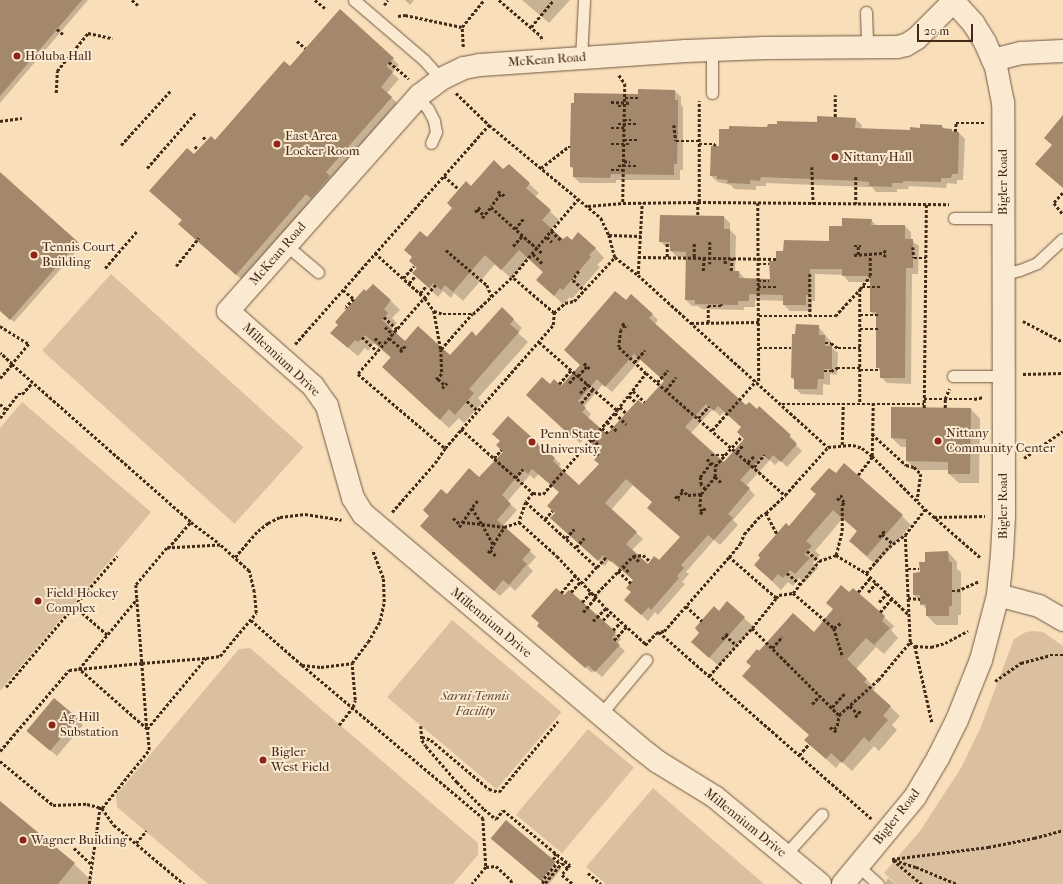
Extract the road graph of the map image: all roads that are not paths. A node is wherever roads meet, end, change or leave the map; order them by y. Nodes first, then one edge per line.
1 (354, 0) edge
2 (584, 0) edge
3 (953, 0) edge
4 (866, 12) dead end
5 (867, 48) junction
6 (712, 50) junction
7 (1063, 50) edge
8 (581, 58) junction
9 (993, 60) junction
10 (441, 79) junction
11 (416, 91) junction
12 (712, 93) dead end
13 (431, 143) dead end
14 (954, 218) dead end
15 (1003, 218) junction
16 (1063, 239) edge
17 (286, 245) junction
18 (318, 272) dead end
19 (1003, 274) junction
20 (228, 312) joint
21 (1010, 375) junction
22 (953, 376) dead end
23 (998, 595) junction
24 (1063, 620) edge
25 (646, 660) road end
26 (600, 715) junction
27 (822, 814) dead end
28 (786, 856) junction
29 (858, 866) junction
30 (820, 884) edge
31 (843, 884) edge
32 (878, 884) edge

1 - 10 lane
2 - 8 lane
3 - 5 street, McKean Road
3 - 9 street, Bigler Road
4 - 5 lane
5 - 6 street, McKean Road
6 - 8 street, McKean Road
6 - 12 lane
7 - 9 street
8 - 10 street, McKean Road
9 - 15 street, Bigler Road
10 - 11 street, McKean Road
11 - 13 lane
11 - 17 street, McKean Road
14 - 15 lane
15 - 19 street, Bigler Road
16 - 19 lane
17 - 18 lane
17 - 20 street, McKean Road
19 - 21 street, Bigler Road
20 - 26 street, Millennium Drive
21 - 22 lane
21 - 23 street, Bigler Road
23 - 24 street
23 - 29 street, Bigler Road
25 - 26 lane
26 - 28 street, Millennium Drive
27 - 28 lane
28 - 30 street, Millennium Drive
29 - 31 street, Bigler Road
29 - 32 lane

